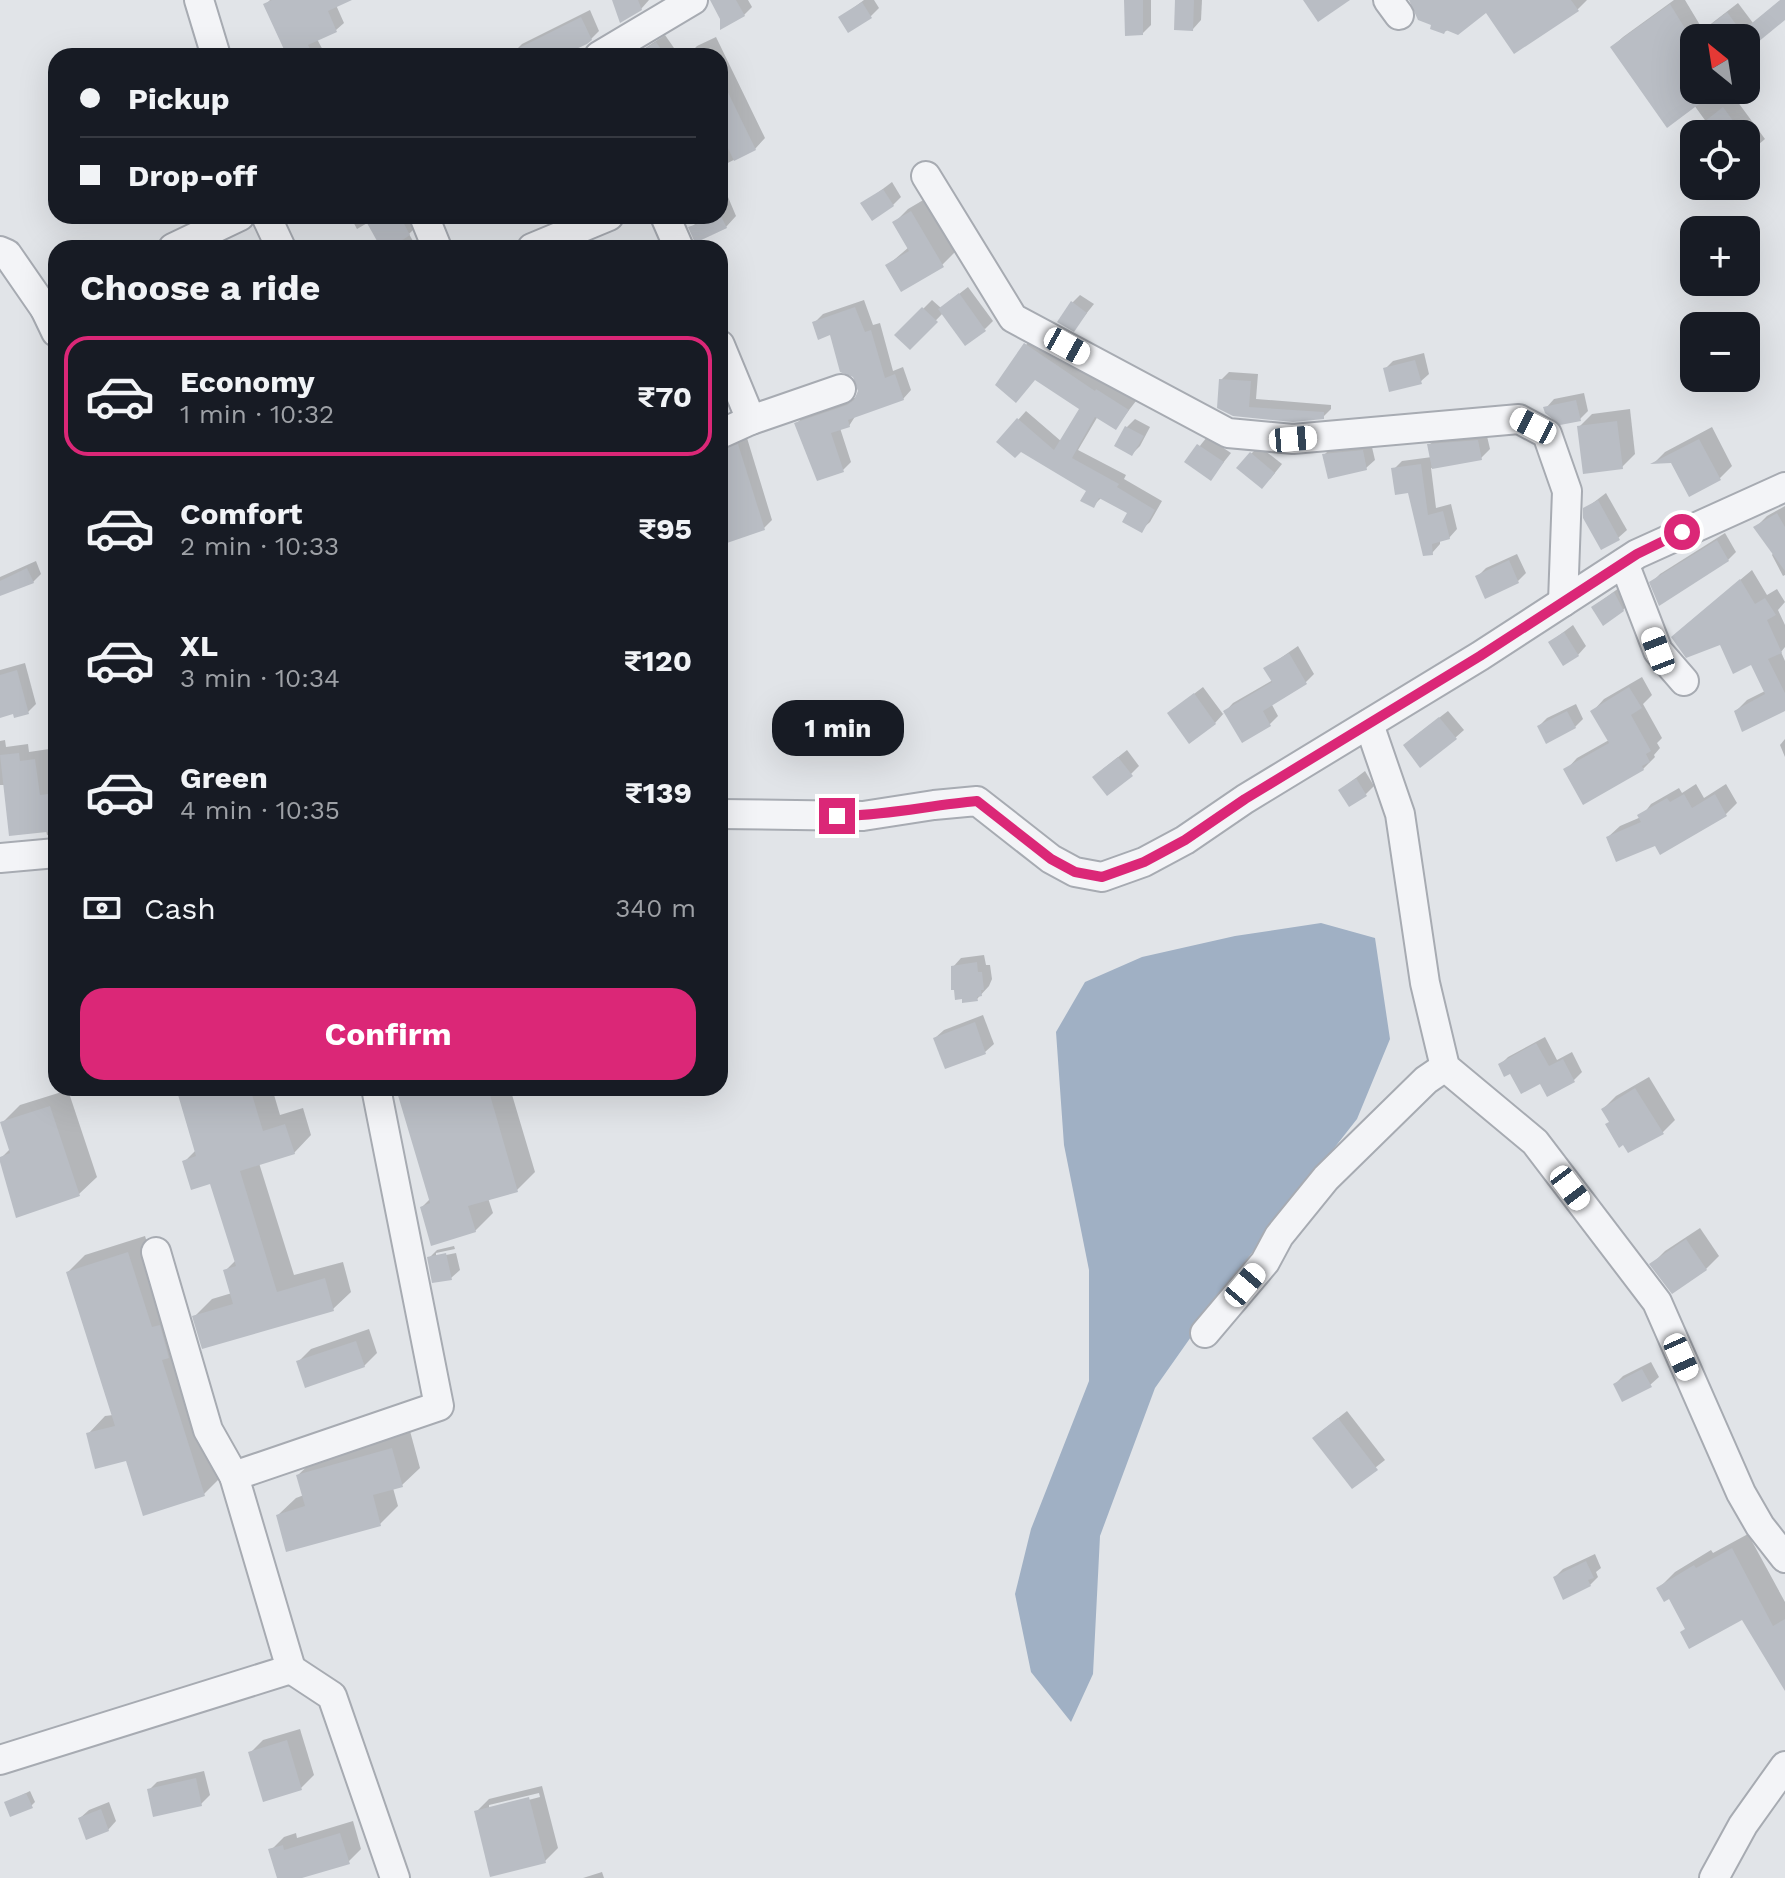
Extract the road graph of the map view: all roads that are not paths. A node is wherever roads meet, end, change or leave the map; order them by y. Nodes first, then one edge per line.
1 (199, 0) edge
2 (693, 0) edge
3 (660, 8) edge
4 (214, 48) edge
5 (609, 48) edge
6 (926, 176) dead end
7 (223, 224) edge
8 (573, 231) edge
9 (190, 240) edge
10 (551, 240) edge
11 (0, 251) edge
12 (48, 310) edge
13 (728, 364) edge
14 (841, 389) dead end
15 (751, 420) junction
16 (728, 430) edge
17 (1785, 487) edge
18 (1624, 563) junction
19 (1563, 602) junction
20 (1684, 681) dead end
21 (1369, 724) junction
22 (728, 814) edge
23 (48, 854) edge
24 (0, 858) edge
25 (1445, 1067) junction
26 (378, 1096) edge
27 (156, 1252) dead end
28 (1205, 1333) dead end
29 (234, 1476) junction
30 (1785, 1558) edge
31 (291, 1669) junction
32 (0, 1760) edge
33 (1785, 1766) edge
34 (395, 1878) edge
35 (1714, 1878) edge

1 - 4 street
2 - 3 street
3 - 5 street
6 - 19 street
7 - 9 street
8 - 10 street
11 - 12 street
13 - 15 street
14 - 15 street
15 - 16 street
17 - 18 street
18 - 19 street
18 - 20 street
19 - 21 street
21 - 22 street
21 - 25 street
23 - 24 street
25 - 28 street
25 - 30 street
26 - 29 street
27 - 29 street
29 - 31 street
31 - 32 street
31 - 34 street
33 - 35 street

